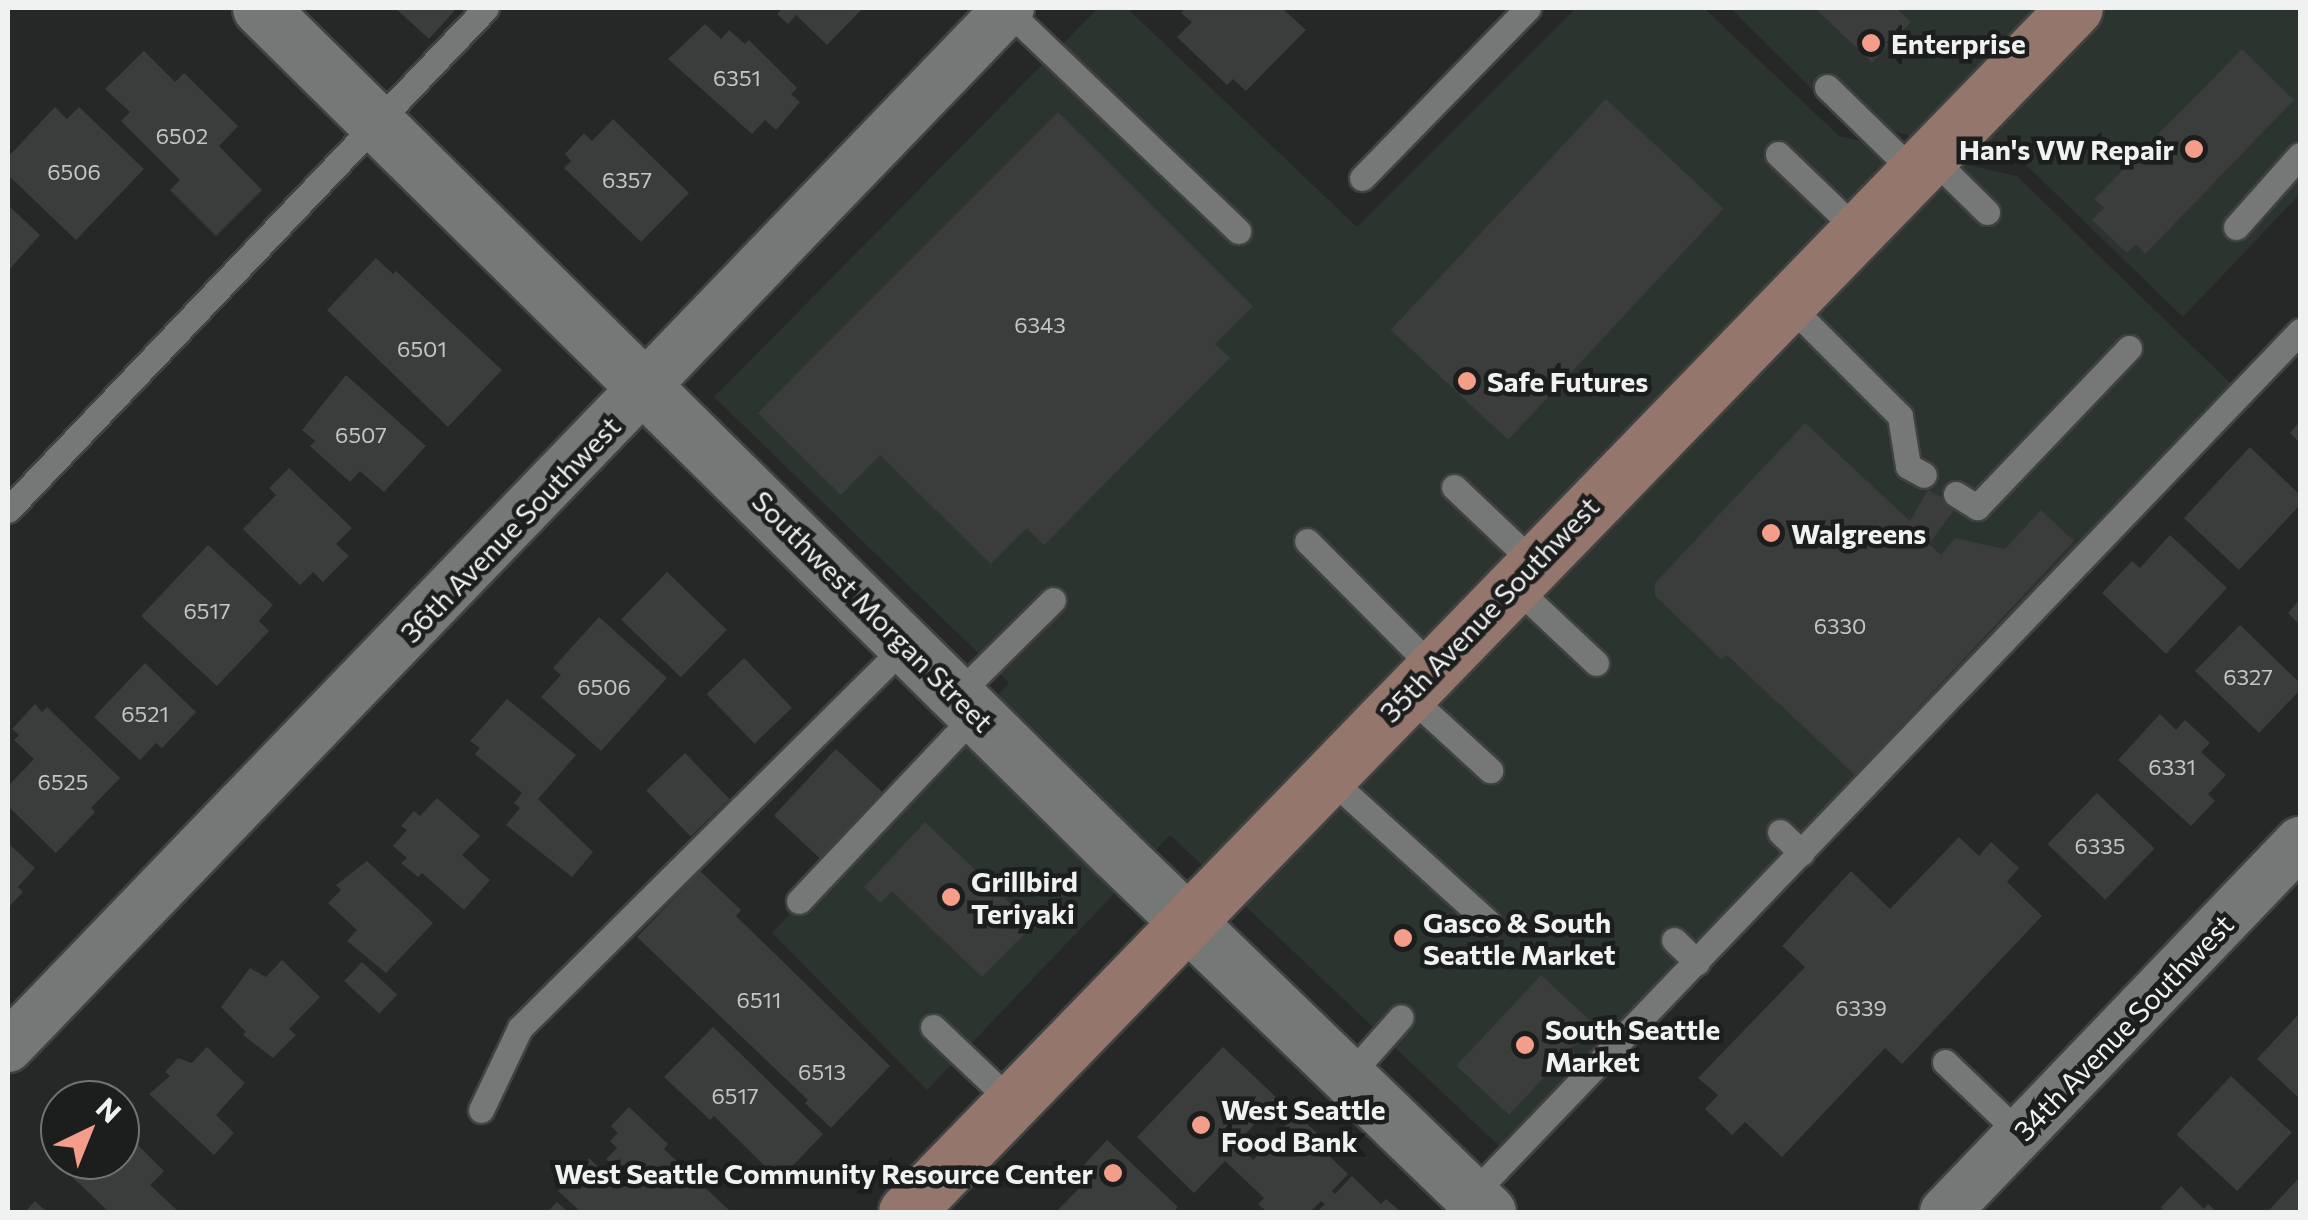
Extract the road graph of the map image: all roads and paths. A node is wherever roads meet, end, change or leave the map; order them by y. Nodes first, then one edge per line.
1 (260, 8) edge
2 (486, 8) edge
3 (1008, 8) edge
4 (1528, 8) edge
5 (2054, 15) edge
6 (1827, 87) dead end
7 (376, 122) junction
8 (1778, 154) dead end
9 (2300, 155) edge
10 (1922, 164) junction
11 (1362, 178) dead end
12 (1986, 212) dead end
13 (2236, 227) dead end
14 (1858, 230) junction
15 (1238, 231) dead end
16 (1787, 303) junction
17 (2300, 331) edge
18 (2128, 348) dead end
19 (646, 387) junction
20 (1924, 475) dead end
21 (1454, 487) dead end
22 (1956, 494) dead end
23 (8, 510) edge
24 (1308, 541) dead end
25 (1523, 574) junction
26 (1053, 600) dead end
27 (906, 646) junction
28 (1596, 663) dead end
29 (1420, 681) junction
30 (966, 704) junction
31 (1490, 770) dead end
32 (1327, 776) junction
33 (1780, 832) dead end
34 (2300, 842) edge
35 (1802, 853) junction
36 (800, 901) dead end
37 (1186, 922) junction
38 (1488, 922) dead end
39 (1674, 940) dead end
40 (1697, 962) junction
41 (1401, 1018) dead end
42 (932, 1027) dead end
43 (8, 1047) edge
44 (1945, 1062) dead end
45 (1347, 1078) junction
46 (1012, 1102) junction
47 (481, 1110) dead end
48 (2020, 1134) junction
49 (1471, 1207) edge
50 (906, 1212) edge
51 (1945, 1212) edge

1 - 7 street, Southwest Morgan Street
2 - 7 lane
3 - 15 lane
3 - 19 street, 36th Avenue Southwest
4 - 11 lane
5 - 10 main road, 35th Avenue Southwest
6 - 10 lane
7 - 19 street, Southwest Morgan Street
7 - 23 lane
8 - 14 lane
9 - 13 lane
10 - 12 lane
10 - 14 main road, 35th Avenue Southwest
14 - 16 main road, 35th Avenue Southwest
16 - 20 lane
16 - 25 main road, 35th Avenue Southwest
17 - 35 lane
18 - 22 lane
19 - 27 street, Southwest Morgan Street
19 - 43 street, 36th Avenue Southwest
21 - 25 lane
24 - 29 lane
25 - 28 lane
25 - 29 main road, 35th Avenue Southwest
26 - 30 lane
27 - 30 street, Southwest Morgan Street
27 - 47 lane
29 - 31 lane
29 - 32 main road, 35th Avenue Southwest
30 - 36 lane
30 - 37 street, Southwest Morgan Street
32 - 37 main road, 35th Avenue Southwest
32 - 38 lane
33 - 35 lane
34 - 48 street, 34th Avenue Southwest
35 - 40 lane
37 - 45 street, Southwest Morgan Street
37 - 46 main road, 35th Avenue Southwest
39 - 40 lane
40 - 49 lane
41 - 45 lane
42 - 46 lane
44 - 48 lane
45 - 49 street, Southwest Morgan Street
46 - 50 main road, 35th Avenue Southwest
48 - 51 street, 34th Avenue Southwest

